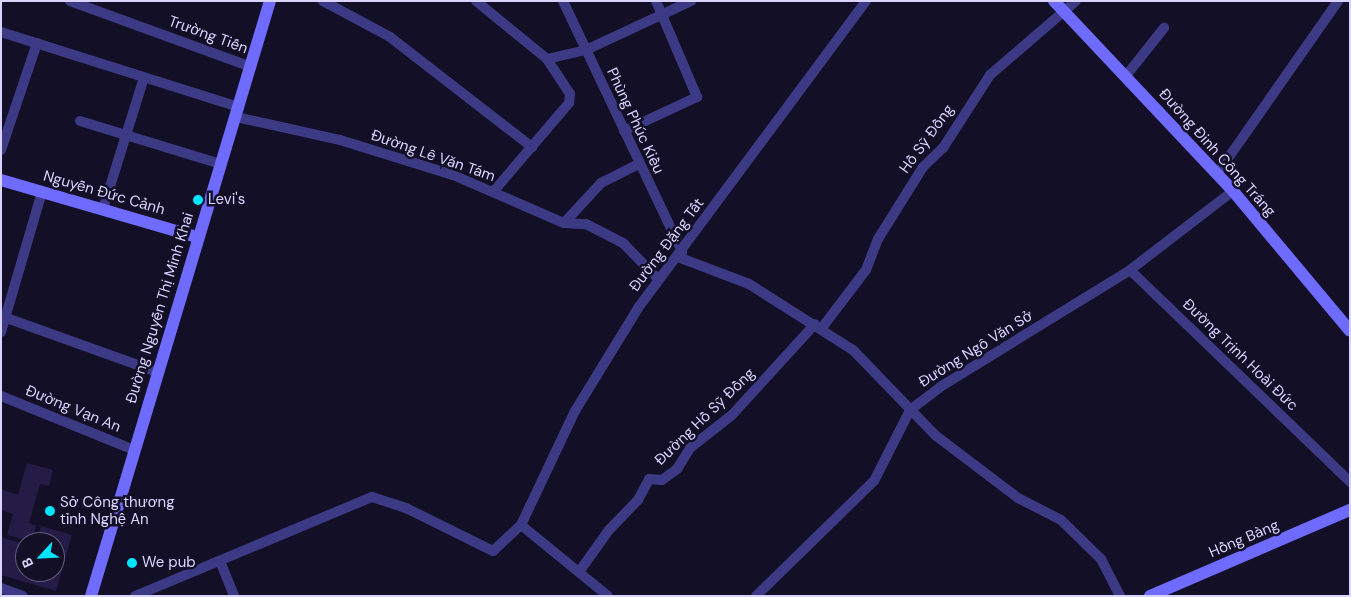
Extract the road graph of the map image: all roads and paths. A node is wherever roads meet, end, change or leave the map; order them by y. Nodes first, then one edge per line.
1 (70, 1) edge
2 (270, 1) edge
3 (323, 1) edge
4 (476, 1) edge
5 (563, 1) edge
6 (656, 1) edge
7 (691, 1) edge
8 (866, 1) edge
9 (1054, 1) edge
10 (1076, 1) edge
11 (1338, 1) edge
12 (94, 5) edge
13 (1066, 13) junction
14 (662, 16) junction
15 (1164, 28) dead end
16 (1, 32) edge
17 (37, 43) junction
18 (586, 50) junction
19 (547, 59) junction
20 (251, 67) junction
21 (144, 77) junction
22 (1125, 77) junction
23 (238, 112) junction
24 (80, 121) dead end
25 (624, 131) junction
26 (126, 135) junction
27 (532, 147) junction
28 (1, 150) edge
29 (221, 164) junction
30 (637, 165) junction
31 (1217, 174) junction
32 (1, 180) edge
33 (1233, 191) junction
34 (42, 192) junction
35 (493, 192) junction
36 (103, 209) junction
37 (564, 223) junction
38 (197, 236) junction
39 (680, 255) junction
40 (1130, 270) junction
41 (658, 279) junction
42 (3, 316) edge
43 (818, 327) junction
44 (1350, 331) edge
45 (1, 332) edge
46 (157, 372) junction
47 (1, 396) edge
48 (910, 410) junction
49 (134, 450) junction
50 (1350, 482) edge
51 (1350, 510) edge
52 (521, 525) junction
53 (220, 561) junction
54 (579, 572) junction
55 (1, 588) edge
56 (23, 596) edge
57 (91, 596) edge
58 (135, 596) edge
59 (234, 596) edge
60 (608, 596) edge
61 (756, 596) edge
62 (1120, 596) edge
63 (1150, 596) edge

1 - 12 street, Trường Tiến
2 - 20 street, Đường Nguyễn Thị Minh Khai
3 - 27 street
4 - 19 street
5 - 18 street, Phùng Phúc Kiều
6 - 14 street
7 - 14 street
8 - 39 street, Đường Đặng Tất
9 - 13 street, Đường Đinh Công Tráng
10 - 13 street, Hồ Sỹ Đồng
11 - 31 street
12 - 20 street, Trường Tiến
13 - 22 street, Đường Đinh Công Tráng
13 - 43 street, Hồ Sỹ Đồng
14 - 18 street
14 - 25 street
15 - 22 street
16 - 17 street, Đường Lê Văn Tám
17 - 21 street, Đường Lê Văn Tám
17 - 28 street
18 - 19 street
18 - 25 street, Phùng Phúc Kiều
19 - 27 street
20 - 23 street, Đường Nguyễn Thị Minh Khai
21 - 23 street, Đường Lê Văn Tám
21 - 26 street
22 - 31 street, Đường Đinh Công Tráng
23 - 29 street, Đường Nguyễn Thị Minh Khai
23 - 35 street, Đường Lê Văn Tám
24 - 26 street
25 - 30 street, Phùng Phúc Kiều
26 - 29 street
26 - 36 street
27 - 35 street
29 - 38 street, Đường Nguyễn Thị Minh Khai
30 - 37 street
30 - 39 street, Phùng Phúc Kiều
31 - 33 street, Đường Đinh Công Tráng
32 - 34 street, Nguyễn Đức Cảnh
33 - 40 street, Đường Ngô Văn Sở
33 - 44 street, Đường Đinh Công Tráng
34 - 36 street, Nguyễn Đức Cảnh
34 - 42 street
35 - 37 street, Đường Lê Văn Tám
36 - 38 street, Nguyễn Đức Cảnh
37 - 41 street, Đường Lê Văn Tám
38 - 46 street, Đường Nguyễn Thị Minh Khai
39 - 41 street, Đường Đặng Tất
39 - 43 street
40 - 48 street, Đường Ngô Văn Sở
40 - 50 street, Đường Trịnh Hoài Đức
41 - 52 street, Đường Đặng Tất
42 - 45 street
42 - 46 street
43 - 48 street
43 - 54 street, Đường Hồ Sỹ Đồng
46 - 49 street, Đường Nguyễn Thị Minh Khai
47 - 49 street, Đường Vạn An
48 - 61 street, Đường Ngô Văn Sở
48 - 62 street
49 - 57 street, Đường Nguyễn Thị Minh Khai
51 - 63 street, Hồng Bàng
52 - 53 street
52 - 54 street
53 - 58 street
53 - 59 street
54 - 60 street
55 - 56 street

